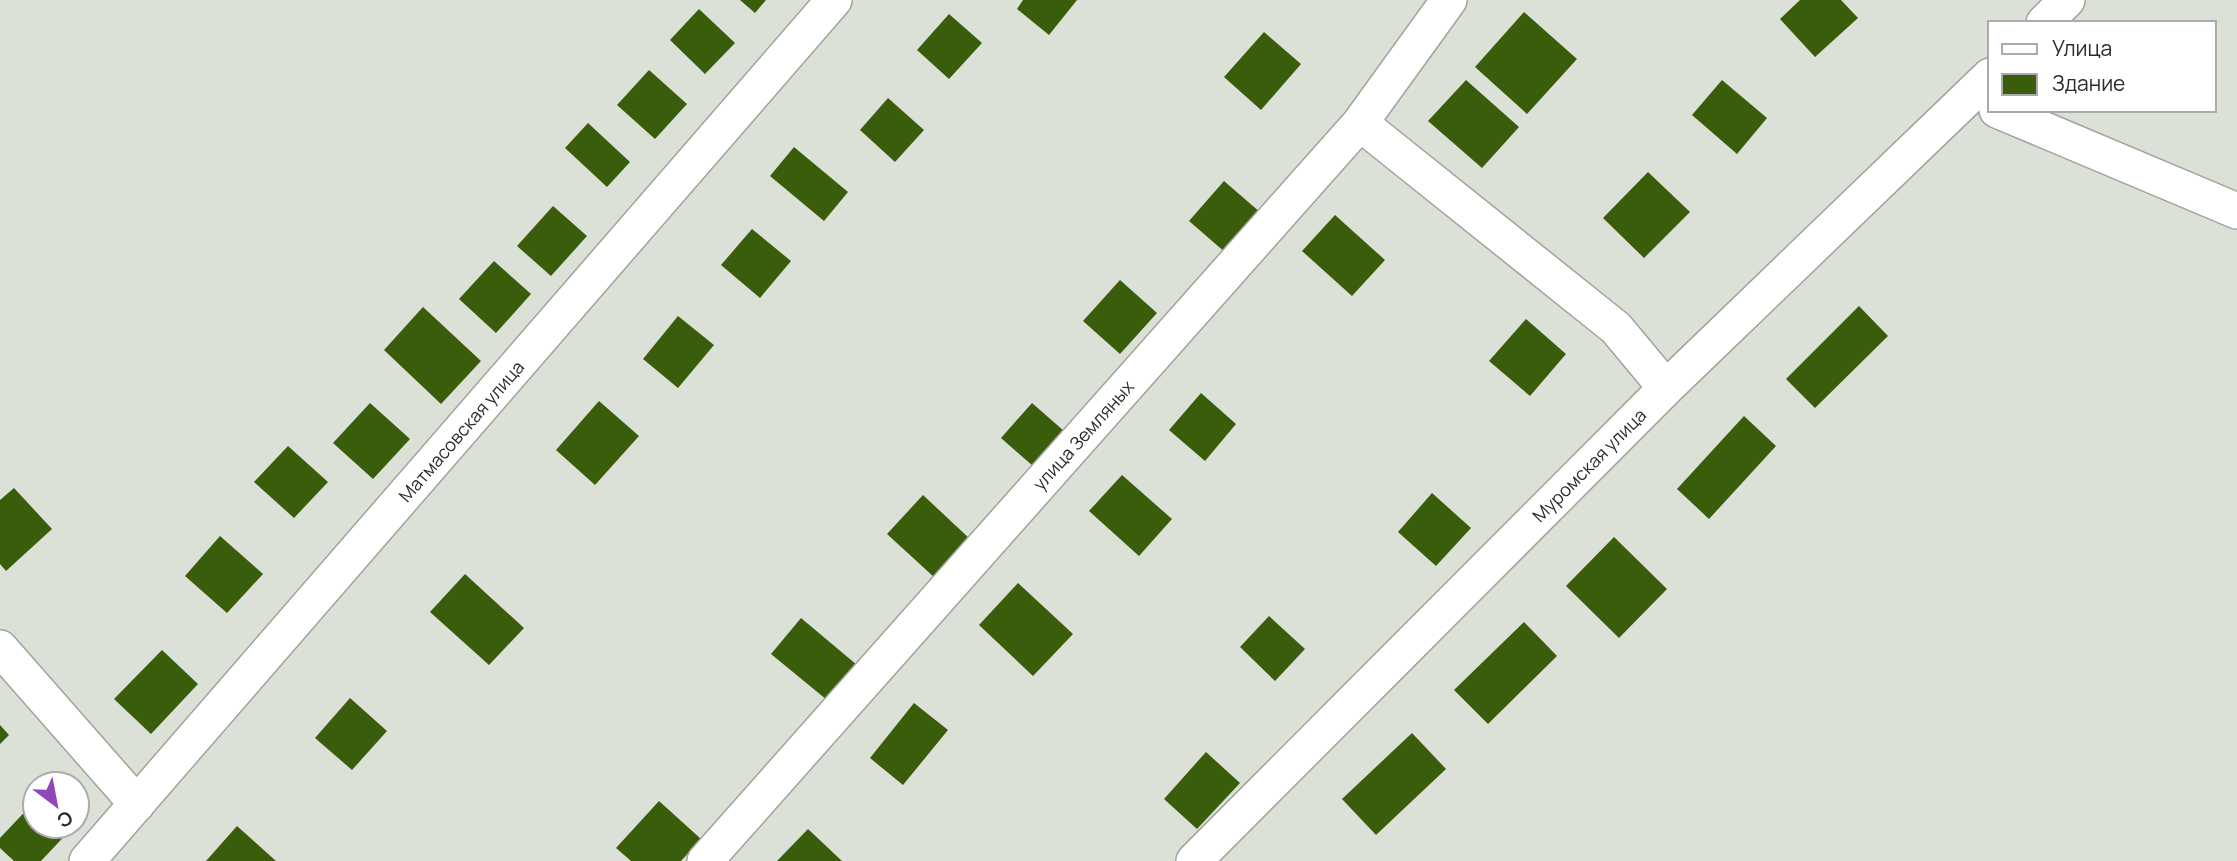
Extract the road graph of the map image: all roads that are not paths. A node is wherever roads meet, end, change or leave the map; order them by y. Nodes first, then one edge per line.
1 (834, 0) edge
2 (1449, 0) edge
3 (2067, 0) edge
4 (2046, 21) edge
5 (1986, 98) edge
6 (2017, 112) edge
7 (1360, 123) junction
8 (2237, 211) edge
9 (1666, 388) junction
10 (0, 648) edge
11 (137, 804) junction
12 (87, 861) edge
13 (705, 861) edge
14 (1194, 861) edge

1 - 11 street, Матмасовская улица
2 - 7 street, улица Земляных
3 - 4 street
5 - 9 street, Муромская улица
6 - 8 street
7 - 9 street
7 - 13 street, улица Земляных
9 - 14 street, Муромская улица
10 - 11 street
11 - 12 street, Матмасовская улица

